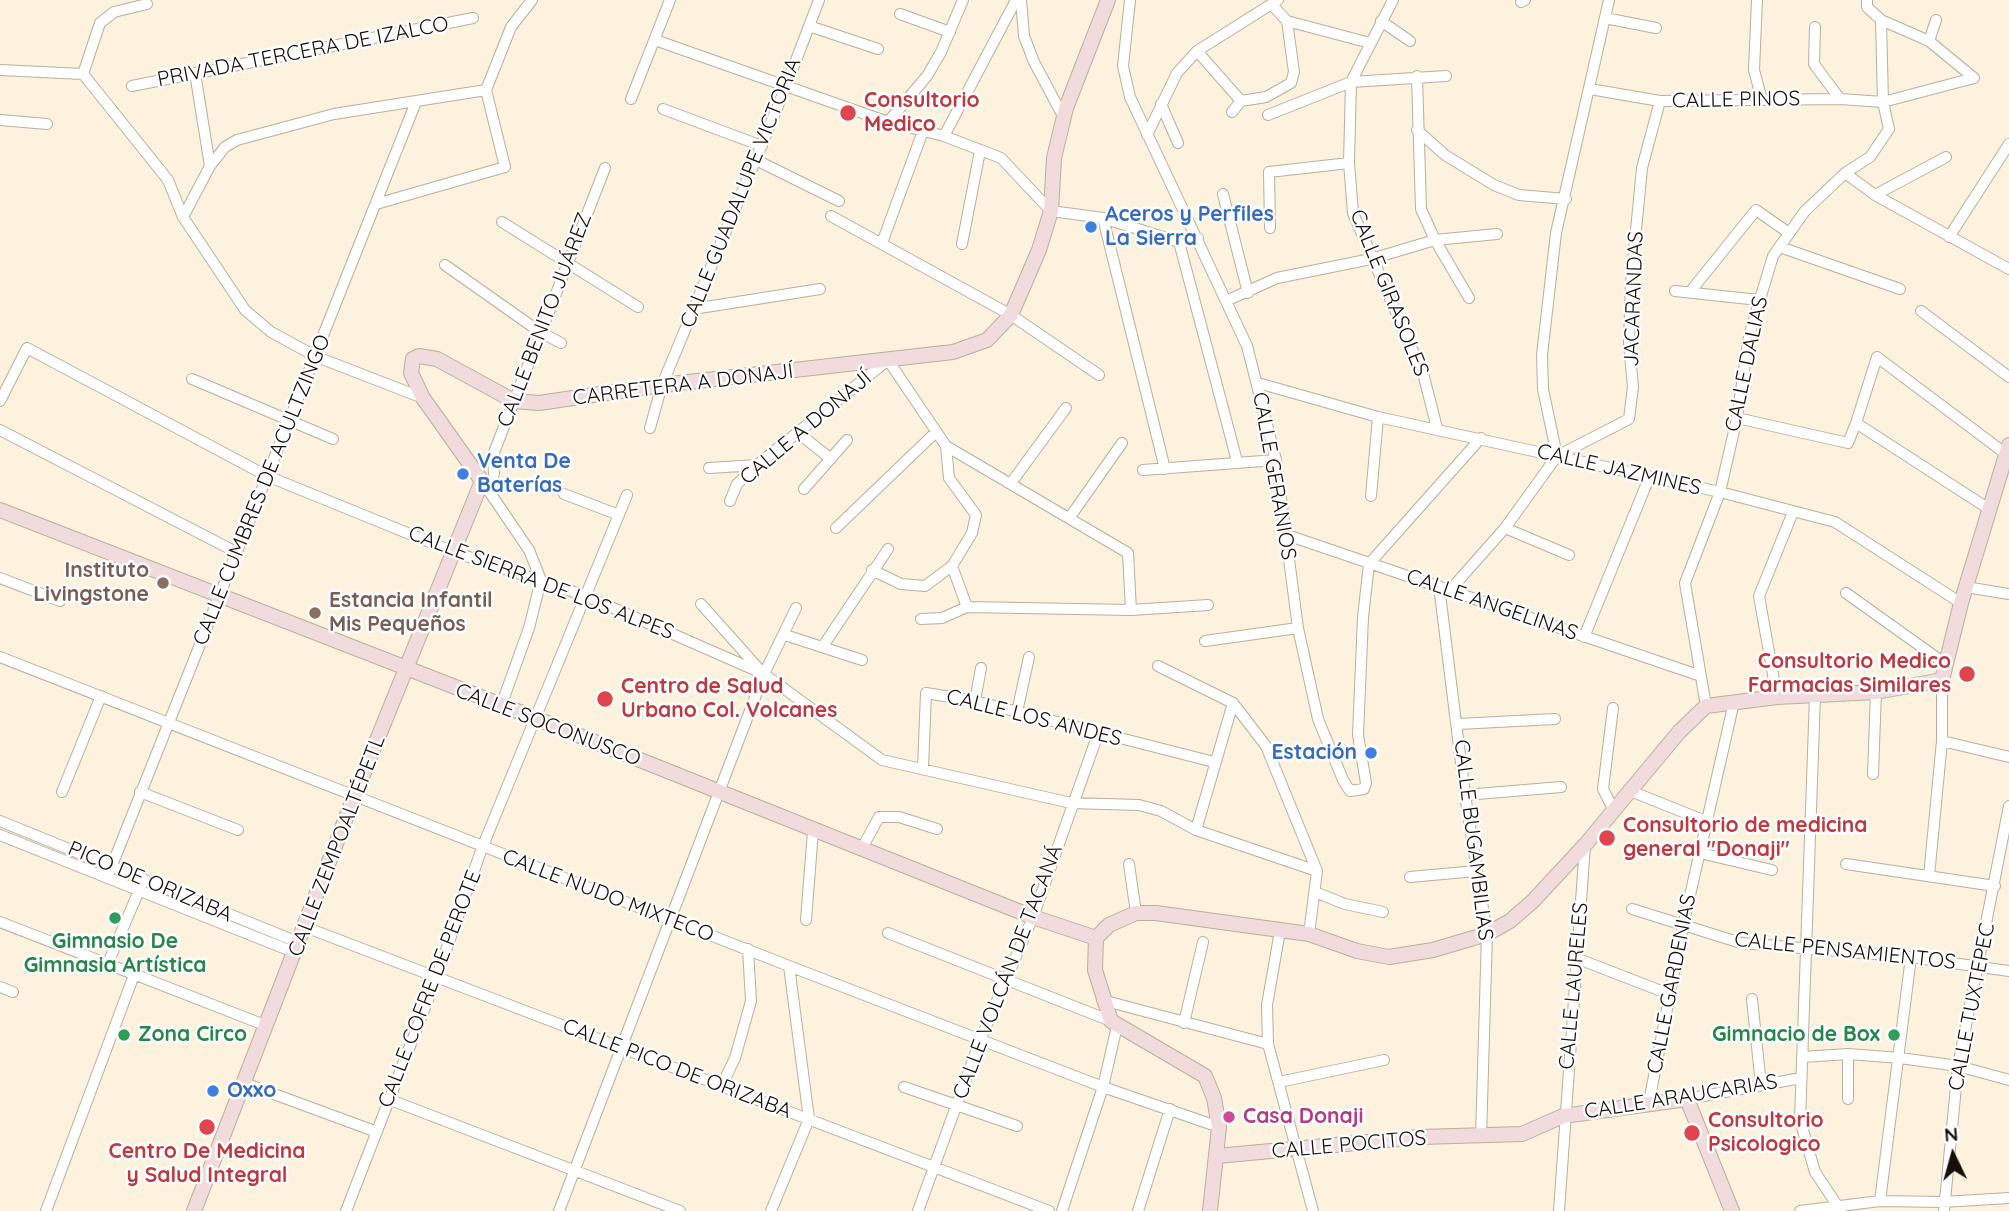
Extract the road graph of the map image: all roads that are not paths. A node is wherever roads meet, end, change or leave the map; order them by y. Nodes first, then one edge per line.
1 (532, 0) edge
2 (670, 0) edge
3 (819, 0) edge
4 (963, 0) edge
5 (1016, 0) edge
6 (1021, 0) edge
7 (1108, 0) edge
8 (1130, 0) edge
9 (1394, 0) edge
10 (1609, 0) edge
11 (1757, 0) edge
12 (1867, 0) edge
13 (1276, 3) edge
14 (147, 4) dead end
15 (900, 14) dead end
16 (473, 18) dead end
17 (1605, 18) junction
18 (1881, 20) junction
19 (1937, 20) dead end
20 (1287, 21) junction
21 (1381, 21) junction
22 (809, 26) junction
23 (1815, 27) dead end
24 (1656, 28) dead end
25 (950, 32) junction
26 (654, 40) junction
27 (1410, 41) dead end
28 (1929, 41) junction
29 (1370, 43) junction
30 (878, 49) dead end
31 (1197, 51) junction
32 (0, 70) edge
33 (195, 73) junction
34 (83, 74) junction
35 (1417, 76) junction
36 (1446, 76) dead end
37 (1351, 82) junction
38 (787, 84) junction
39 (132, 86) dead end
40 (1590, 89) junction
41 (486, 90) junction
42 (632, 99) dead end
43 (1840, 99) junction
44 (1762, 100) junction
45 (1241, 101) junction
46 (1660, 101) junction
47 (416, 102) junction
48 (1883, 102) junction
49 (1161, 104) junction
50 (663, 109) dead end
51 (1232, 112) dead end
52 (1268, 115) dead end
53 (1064, 118) junction
54 (0, 120) edge
55 (888, 122) junction
56 (47, 124) dead end
57 (1417, 130) junction
58 (923, 131) junction
59 (1147, 135) junction
60 (944, 136) junction
61 (1178, 143) dead end
62 (2009, 144) edge
63 (762, 146) junction
64 (980, 151) junction
65 (1947, 157) dead end
66 (756, 160) junction
67 (1349, 163) junction
68 (210, 166) junction
69 (605, 168) dead end
70 (1845, 173) junction
71 (1223, 194) dead end
72 (1875, 195) junction
73 (1566, 199) junction
74 (839, 201) dead end
75 (376, 204) junction
76 (1051, 211) junction
77 (831, 216) dead end
78 (183, 217) junction
79 (1103, 218) junction
80 (502, 222) dead end
81 (1269, 223) dead end
82 (1789, 233) junction
83 (1497, 234) dead end
84 (1949, 237) junction
85 (1198, 239) junction
86 (1435, 240) junction
87 (882, 243) junction
88 (1179, 243) junction
89 (962, 244) dead end
90 (1780, 247) junction
91 (1371, 259) junction
92 (567, 264) junction
93 (445, 265) dead end
94 (2009, 269) edge
95 (820, 289) dead end
96 (1900, 289) dead end
97 (1675, 290) dead end
98 (1690, 292) junction
99 (1248, 293) junction
100 (1469, 298) dead end
101 (1759, 300) junction
102 (1226, 301) junction
103 (638, 307) dead end
104 (693, 309) junction
105 (1921, 311) dead end
106 (1012, 315) junction
107 (540, 332) junction
108 (561, 343) dead end
109 (317, 357) junction
110 (888, 360) junction
111 (1099, 375) dead end
112 (2009, 377) edge
113 (192, 379) dead end
114 (1258, 383) junction
115 (662, 385) junction
116 (423, 398) junction
117 (0, 401) edge
118 (514, 401) junction
119 (1066, 408) dead end
120 (1378, 417) junction
121 (1737, 418) junction
122 (288, 422) junction
123 (1856, 424) junction
124 (650, 428) dead end
125 (1437, 428) junction
126 (0, 430) edge
127 (797, 432) junction
128 (936, 432) junction
129 (1481, 438) junction
130 (333, 439) dead end
131 (847, 440) dead end
132 (1122, 443) dead end
133 (946, 446) junction
134 (2008, 450) edge
135 (1558, 456) junction
136 (831, 459) junction
137 (1276, 460) junction
138 (1237, 461) junction
139 (757, 465) junction
140 (709, 468) dead end
141 (1165, 469) junction
142 (1143, 470) dead end
143 (267, 476) junction
144 (488, 477) junction
145 (1649, 478) junction
146 (1011, 483) junction
147 (804, 489) dead end
148 (1720, 492) junction
149 (564, 494) dead end
150 (627, 495) dead end
151 (1371, 496) dead end
152 (730, 501) dead end
153 (1989, 509) junction
154 (0, 510) edge
155 (1793, 512) junction
156 (618, 515) junction
157 (1070, 517) junction
158 (836, 528) dead end
159 (1505, 528) junction
160 (1287, 535) junction
161 (888, 549) dead end
162 (236, 552) junction
163 (454, 552) junction
164 (1569, 555) dead end
165 (1369, 564) junction
166 (952, 566) junction
167 (872, 570) junction
168 (0, 578) edge
169 (541, 580) junction
170 (1439, 586) junction
171 (1966, 587) junction
172 (1451, 589) junction
173 (1846, 593) dead end
174 (2009, 594) edge
175 (221, 596) junction
176 (586, 596) junction
177 (60, 601) dead end
178 (1961, 603) junction
179 (701, 604) dead end
180 (1208, 605) dead end
181 (967, 607) junction
182 (796, 608) dead end
183 (1131, 610) junction
184 (921, 620) dead end
185 (1298, 628) junction
186 (785, 635) junction
187 (1584, 637) junction
188 (1205, 641) dead end
189 (823, 646) junction
190 (0, 657) edge
191 (1029, 657) dead end
192 (862, 660) dead end
193 (1944, 663) junction
194 (1158, 666) dead end
195 (981, 668) dead end
196 (407, 671) junction
197 (764, 674) junction
198 (1698, 675) junction
199 (1942, 680) junction
200 (1876, 692) junction
201 (101, 696) junction
202 (1815, 696) junction
203 (1777, 697) junction
204 (975, 701) junction
205 (1734, 702) junction
206 (1233, 703) junction
207 (500, 706) junction
208 (1706, 706) junction
209 (1613, 708) dead end
210 (1017, 712) junction
211 (535, 718) junction
212 (1555, 719) dead end
213 (167, 721) junction
214 (1458, 724) junction
215 (1098, 734) junction
216 (1942, 741) junction
217 (2009, 757) edge
218 (1214, 762) junction
219 (923, 768) junction
220 (1873, 774) dead end
221 (1561, 787) dead end
222 (1628, 790) junction
223 (62, 792) dead end
224 (140, 792) junction
225 (721, 793) junction
226 (1465, 795) junction
227 (354, 797) junction
228 (1071, 803) junction
229 (2009, 806) edge
230 (1614, 809) junction
231 (0, 821) edge
232 (1708, 822) junction
233 (937, 829) dead end
234 (238, 830) dead end
235 (1196, 830) junction
236 (813, 831) junction
237 (0, 835) edge
238 (1585, 845) junction
239 (482, 848) junction
240 (861, 850) junction
241 (1700, 853) junction
242 (1129, 864) dead end
243 (1846, 864) dead end
244 (113, 866) junction
245 (1317, 870) junction
246 (1772, 870) dead end
247 (1476, 871) junction
248 (1929, 876) junction
249 (107, 877) junction
250 (1410, 877) dead end
251 (141, 886) junction
252 (1995, 886) junction
253 (1315, 892) junction
254 (1632, 909) dead end
255 (1383, 912) dead end
256 (1136, 913) junction
257 (1033, 917) junction
258 (672, 920) junction
259 (806, 920) dead end
260 (0, 922) edge
261 (1683, 926) junction
262 (305, 927) junction
263 (1280, 931) junction
264 (888, 933) dead end
265 (1310, 934) junction
266 (1487, 934) junction
267 (1096, 938) junction
268 (1203, 942) dead end
269 (298, 948) junction
270 (748, 949) junction
271 (1805, 949) junction
272 (1912, 957) junction
273 (1576, 958) junction
274 (108, 963) junction
275 (1978, 965) junction
276 (789, 966) junction
277 (2009, 971) edge
278 (134, 975) junction
279 (436, 979) junction
280 (1007, 980) junction
281 (0, 986) edge
282 (13, 992) dead end
283 (1669, 994) junction
284 (1752, 999) dead end
285 (1102, 1000) junction
286 (1114, 1023) junction
287 (1184, 1023) junction
288 (267, 1026) junction
289 (981, 1038) junction
290 (1268, 1044) junction
291 (623, 1049) junction
292 (1848, 1054) junction
293 (1802, 1057) junction
294 (1900, 1058) junction
295 (1384, 1060) dead end
296 (1958, 1066) junction
297 (1801, 1079) junction
298 (2009, 1080) edge
299 (1279, 1082) junction
300 (244, 1083) junction
301 (722, 1084) junction
302 (1761, 1085) junction
303 (904, 1087) dead end
304 (1103, 1087) junction
305 (1687, 1098) junction
306 (388, 1099) junction
307 (1848, 1099) dead end
308 (1649, 1102) junction
309 (957, 1107) junction
310 (1170, 1109) junction
311 (1563, 1116) junction
312 (809, 1119) junction
313 (1017, 1126) dead end
314 (1219, 1127) junction
315 (377, 1132) junction
316 (1481, 1137) junction
317 (1298, 1150) junction
318 (1217, 1156) junction
319 (934, 1168) junction
320 (576, 1171) junction
321 (2009, 1198) edge
322 (1880, 1201) junction
323 (1944, 1207) edge
324 (1840, 1208) edge
325 (46, 1211) edge
326 (194, 1211) edge
327 (346, 1211) edge
328 (559, 1211) edge
329 (680, 1211) edge
330 (771, 1211) edge
331 (918, 1211) edge
332 (1049, 1211) edge
333 (1062, 1211) edge
334 (1138, 1211) edge
335 (1210, 1211) edge
336 (1313, 1211) edge
337 (1559, 1211) edge
338 (1732, 1211) edge
339 (1800, 1211) edge

1 - 41 street
2 - 26 street
3 - 22 street, CALLE GUADALUPE VICTORIA
4 - 25 street
5 - 60 street
6 - 53 street
7 - 53 main road, CARRETERA A DONAJÍ
8 - 59 street, CALLE GERANIOS
9 - 21 street, CALLE GIRASOLES
10 - 17 street
11 - 44 street
12 - 18 street
13 - 20 street
13 - 31 street
14 - 34 street
15 - 25 street
16 - 33 street, PRIVADA TERCERA DE IZALCO
17 - 24 street
17 - 40 street
18 - 28 street
18 - 48 street, CALLE DALIAS
19 - 28 street
20 - 29 street
20 - 45 street
21 - 27 street
21 - 29 street, CALLE GIRASOLES
22 - 30 street
22 - 38 street, CALLE GUADALUPE VICTORIA
23 - 43 street
25 - 55 street
26 - 38 street
26 - 42 street
28 - 48 street, CALLE PINOS
29 - 37 street, CALLE GIRASOLES
31 - 45 street
31 - 49 street
32 - 34 street
33 - 39 street, PRIVADA TERCERA DE IZALCO
33 - 68 street
34 - 78 street
35 - 36 street
35 - 37 street
35 - 57 street
37 - 52 street
37 - 67 street, CALLE GIRASOLES
38 - 55 street
38 - 63 street, CALLE GUADALUPE VICTORIA
40 - 46 street, CALLE PINOS
40 - 73 street
41 - 47 street
41 - 75 street
43 - 44 street, CALLE PINOS
43 - 48 street, CALLE PINOS
44 - 46 street, CALLE PINOS
45 - 51 street
46 - 135 street, JACARANDAS
47 - 68 street
47 - 75 street, CALLE CUMBRES DE ACULTZINGO
48 - 70 street, CALLE DALIAS
49 - 59 street
49 - 61 street
50 - 63 street
53 - 76 main road, CARRETERA A DONAJÍ
54 - 56 street
55 - 58 street
57 - 73 street
57 - 86 street
58 - 60 street
58 - 87 street
59 - 85 street, CALLE GERANIOS
60 - 64 street
62 - 84 street
63 - 66 street, CALLE GUADALUPE VICTORIA
64 - 76 street
64 - 89 street
65 - 72 street
66 - 74 street
66 - 104 street, CALLE GUADALUPE VICTORIA
67 - 81 street
67 - 91 street, CALLE GIRASOLES
68 - 78 street
69 - 92 street, CALLE BENITO JUÁREZ
70 - 72 street
70 - 82 street, CALLE DALIAS
71 - 99 street
72 - 84 street
73 - 135 street
75 - 109 street, CALLE CUMBRES DE ACULTZINGO
76 - 79 street
76 - 106 main road, CARRETERA A DONAJÍ
77 - 87 street
78 - 109 street
79 - 88 street
79 - 141 street
80 - 92 street
82 - 90 street, CALLE DALIAS
82 - 98 street
83 - 86 street
84 - 94 street
85 - 88 street
85 - 102 street, CALLE GERANIOS
86 - 91 street
86 - 100 street
87 - 106 street
88 - 138 street
90 - 96 street
90 - 101 street, CALLE DALIAS
91 - 99 street
91 - 125 street, CALLE GIRASOLES
92 - 103 street
92 - 107 street, CALLE BENITO JUÁREZ
93 - 107 street
95 - 104 street
97 - 98 street
98 - 101 street
99 - 102 street
101 - 121 street, CALLE DALIAS
102 - 114 street, CALLE GERANIOS
104 - 115 street, CALLE GUADALUPE VICTORIA
105 - 112 street
106 - 110 main road, CARRETERA A DONAJÍ
106 - 111 street
107 - 108 street
107 - 118 street, CALLE BENITO JUÁREZ
109 - 116 street
109 - 122 street, CALLE CUMBRES DE ACULTZINGO
110 - 115 main road, CARRETERA A DONAJÍ
110 - 127 street, CALLE A DONAJÍ
110 - 128 street
113 - 122 street
114 - 120 street, CALLE JAZMINES
114 - 137 street, CALLE GERANIOS
115 - 118 main road, CARRETERA A DONAJÍ
115 - 124 street
116 - 118 main road, CARRETERA A DONAJÍ
116 - 144 main road, CARRETERA A DONAJÍ
117 - 143 street, CALLE SIERRA DE LOS ALPES
118 - 144 street, CALLE BENITO JUÁREZ
119 - 146 street
120 - 125 street, CALLE JAZMINES
120 - 151 street
121 - 123 street
121 - 148 street, CALLE DALIAS
122 - 130 street
122 - 143 street, CALLE CUMBRES DE ACULTZINGO
123 - 134 street
123 - 153 street
125 - 129 street, CALLE JAZMINES
126 - 162 street
127 - 136 street
127 - 139 street, CALLE A DONAJÍ
128 - 133 street
128 - 158 street
129 - 135 street, CALLE JAZMINES
129 - 165 street
131 - 136 street
132 - 157 street
133 - 146 street
133 - 166 street
134 - 153 main road
135 - 145 street, CALLE JAZMINES
135 - 159 street
136 - 147 street
137 - 138 street
137 - 160 street, CALLE GERANIOS
138 - 141 street
139 - 140 street
139 - 152 street, CALLE A DONAJÍ
141 - 142 street
143 - 162 street, CALLE CUMBRES DE ACULTZINGO
143 - 163 street, CALLE SIERRA DE LOS ALPES
144 - 163 main road, CALLE ZEMPOALTÉPETL
144 - 169 street, CARRETERA A DONAJÍ
145 - 148 street, CALLE JAZMINES
145 - 187 street
146 - 157 street
148 - 155 street, CALLE JAZMINES
148 - 198 street, CALLE DALIAS
149 - 156 street
150 - 156 street, CALLE COFRE DE PEROTE
153 - 171 main road
154 - 175 main road, CALLE SOCONUSCO
155 - 178 street, CALLE JAZMINES
155 - 203 street
156 - 176 street, CALLE COFRE DE PEROTE
157 - 183 street
159 - 164 street
159 - 172 street
160 - 165 street, CALLE ANGELINAS
160 - 185 street, CALLE GERANIOS
161 - 167 street
162 - 175 street, CALLE CUMBRES DE ACULTZINGO
163 - 169 street, CALLE SIERRA DE LOS ALPES
163 - 196 main road, CALLE ZEMPOALTÉPETL
165 - 170 street, CALLE ANGELINAS
165 - 185 street, CALLE GERANIOS
166 - 167 street
166 - 181 street
167 - 189 street
168 - 177 street
169 - 176 street, CALLE SIERRA DE LOS ALPES
169 - 207 street
170 - 172 street, CALLE ANGELINAS
170 - 214 street, CALLE BUGAMBILIAS
171 - 174 street
171 - 178 main road
172 - 187 street, CALLE ANGELINAS
173 - 193 street
175 - 196 main road, CALLE SOCONUSCO
175 - 213 street, CALLE CUMBRES DE ACULTZINGO
176 - 197 street, CALLE SIERRA DE LOS ALPES
176 - 211 street, CALLE COFRE DE PEROTE
178 - 193 main road
179 - 197 street
180 - 183 street
181 - 183 street
181 - 184 street
182 - 186 street
185 - 188 street
186 - 189 street
186 - 197 street
187 - 198 street, CALLE ANGELINAS
189 - 192 street
190 - 201 street, CALLE NUDO MIXTECO
191 - 210 street
193 - 199 main road
194 - 206 street
195 - 204 street
196 - 207 main road, CALLE SOCONUSCO
196 - 227 main road, CALLE ZEMPOALTÉPETL
197 - 219 street, CALLE SIERRA DE LOS ALPES
197 - 225 street
198 - 208 street, CALLE DALIAS
199 - 200 main road
199 - 216 street
200 - 202 main road
200 - 220 street
201 - 213 street, CALLE NUDO MIXTECO
201 - 223 street
202 - 203 main road
202 - 271 street
203 - 205 main road
204 - 210 street, CALLE LOS ANDES
204 - 219 street, CALLE LOS ANDES
205 - 208 main road
205 - 232 street, CALLE GARDENIAS
206 - 218 street
206 - 245 street
207 - 211 main road, CALLE SOCONUSCO
208 - 222 main road
209 - 230 street
210 - 215 street, CALLE LOS ANDES
211 - 225 main road, CALLE SOCONUSCO
211 - 239 street, CALLE COFRE DE PEROTE
212 - 214 street
213 - 224 street, CALLE CUMBRES DE ACULTZINGO
213 - 227 street, CALLE NUDO MIXTECO
214 - 226 street, CALLE BUGAMBILIAS
215 - 218 street, CALLE LOS ANDES
215 - 228 street, CALLE VOLCÁN DE TACANÁ
216 - 217 street
216 - 248 street
218 - 235 street
219 - 228 street, CALLE SIERRA DE LOS ALPES
221 - 226 street
222 - 230 main road
222 - 232 street
224 - 234 street
224 - 244 street, CALLE CUMBRES DE ACULTZINGO
225 - 236 main road, CALLE SOCONUSCO
225 - 258 street
226 - 247 street, CALLE BUGAMBILIAS
227 - 239 street, CALLE NUDO MIXTECO
227 - 262 main road, CALLE ZEMPOALTÉPETL
228 - 235 street, CALLE SIERRA DE LOS ALPES
228 - 257 street, CALLE VOLCÁN DE TACANÁ
229 - 252 street, CALLE TUXTEPEC
230 - 238 main road
231 - 244 street, PICO DE ORIZABA
232 - 241 street, CALLE GARDENIAS
233 - 240 street
235 - 245 street, CALLE SIERRA DE LOS ALPES
236 - 240 main road, CALLE SOCONUSCO
236 - 259 street
237 - 249 street, PICO DE ORIZABA
238 - 266 main road
238 - 273 street, CALLE LAURELES
239 - 258 street, CALLE NUDO MIXTECO
239 - 279 street, CALLE COFRE DE PEROTE
240 - 257 main road, CALLE SOCONUSCO
241 - 246 street
241 - 261 street, CALLE GARDENIAS
242 - 256 street
243 - 248 street
244 - 249 street, CALLE CUMBRES DE ACULTZINGO
244 - 251 street, PICO DE ORIZABA
245 - 253 street
247 - 250 street
247 - 266 street, CALLE BUGAMBILIAS
248 - 252 street
249 - 251 street, PICO DE ORIZABA
251 - 269 street, PICO DE ORIZABA
251 - 274 street
252 - 275 street, CALLE TUXTEPEC
253 - 255 street
253 - 265 street
254 - 261 street, CALLE PENSAMIENTOS
256 - 263 main road
256 - 267 main road
257 - 267 main road, CALLE SOCONUSCO
257 - 280 street, CALLE VOLCÁN DE TACANÁ
258 - 270 street, CALLE NUDO MIXTECO
258 - 291 street
260 - 274 street
261 - 271 street, CALLE PENSAMIENTOS
261 - 283 street, CALLE GARDENIAS
262 - 269 main road, CALLE ZEMPOALTÉPETL
262 - 279 street, CALLE PICO DE ORIZABA
263 - 265 main road
263 - 290 street
264 - 280 street
265 - 266 main road
266 - 316 street, CALLE BUGAMBILIAS
267 - 285 main road
268 - 287 street
269 - 288 main road, CALLE ZEMPOALTÉPETL
270 - 276 street, CALLE NUDO MIXTECO
270 - 301 street
271 - 272 street, CALLE PENSAMIENTOS
271 - 293 street
272 - 275 street, CALLE PENSAMIENTOS
272 - 294 street
273 - 283 street
273 - 311 street, CALLE LAURELES
274 - 278 street
275 - 277 street, CALLE PENSAMIENTOS
275 - 296 street, CALLE TUXTEPEC
276 - 289 street, CALLE NUDO MIXTECO
276 - 312 street
278 - 288 street
278 - 325 street
279 - 291 street, CALLE PICO DE ORIZABA
279 - 306 street, CALLE COFRE DE PEROTE
280 - 286 street
280 - 289 street, CALLE VOLCÁN DE TACANÁ
281 - 282 street
283 - 308 street, CALLE GARDENIAS
284 - 302 street
285 - 286 main road
285 - 287 street
286 - 304 street
286 - 314 main road
287 - 290 street
288 - 300 main road, CALLE ZEMPOALTÉPETL
289 - 304 street, CALLE NUDO MIXTECO
289 - 309 street, CALLE VOLCÁN DE TACANÁ
290 - 299 street
291 - 301 street, CALLE PICO DE ORIZABA
291 - 320 street
292 - 293 street
292 - 294 street
292 - 307 street
293 - 297 street
294 - 296 street
294 - 322 street
295 - 299 street
296 - 298 street
296 - 323 street, CALLE TUXTEPEC
297 - 302 street, CALLE ARAUCARIAS
297 - 324 street
299 - 317 street
300 - 315 street
300 - 326 main road, CALLE ZEMPOALTÉPETL
301 - 312 street, CALLE PICO DE ORIZABA
302 - 305 street, CALLE ARAUCARIAS
303 - 309 street
304 - 310 street, CALLE NUDO MIXTECO
304 - 333 street
305 - 308 main road, CALLE ARAUCARIAS
305 - 338 main road
306 - 315 street, CALLE COFRE DE PEROTE
306 - 320 street
308 - 311 main road, CALLE ARAUCARIAS
309 - 313 street
309 - 319 street, CALLE VOLCÁN DE TACANÁ
310 - 314 street, CALLE NUDO MIXTECO
310 - 334 street
311 - 316 main road, CALLE ARAUCARIAS
311 - 337 street, CALLE LAURELES
312 - 319 street, CALLE PICO DE ORIZABA
312 - 330 street
314 - 318 main road
315 - 327 street, CALLE COFRE DE PEROTE
316 - 317 main road, CALLE POCITOS
317 - 318 main road, CALLE POCITOS
317 - 336 street
318 - 335 main road
319 - 331 street, CALLE VOLCÁN DE TACANÁ
319 - 332 street, CALLE PICO DE ORIZABA
320 - 328 street
320 - 329 street
321 - 323 street
322 - 323 street
322 - 324 street
324 - 339 street

